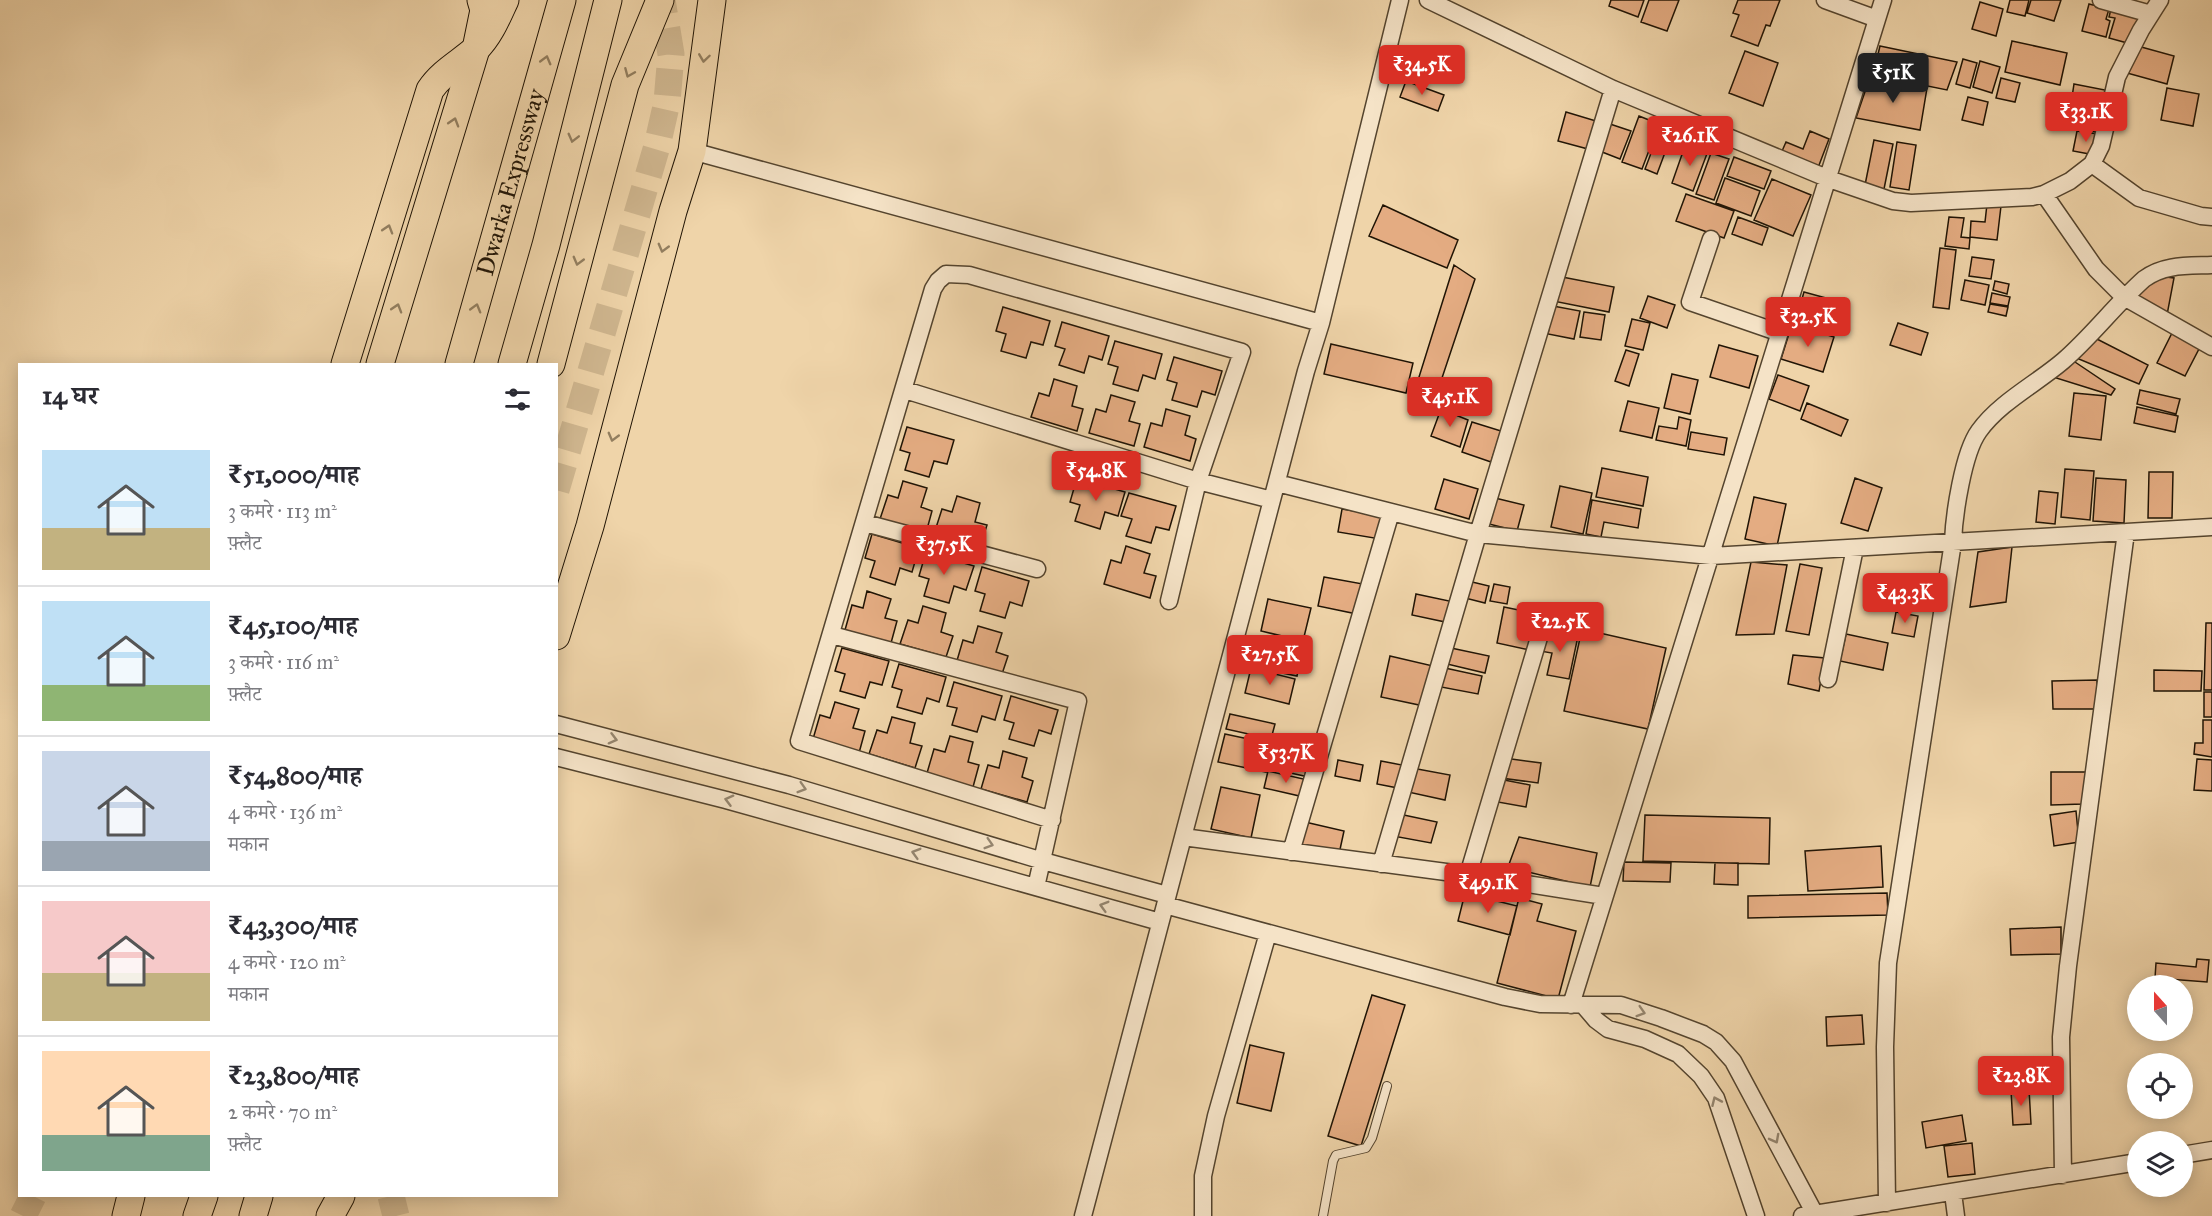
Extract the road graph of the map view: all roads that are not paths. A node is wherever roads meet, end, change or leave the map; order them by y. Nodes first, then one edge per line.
1 (481, 0) edge
2 (505, 0) edge
3 (562, 0) edge
4 (608, 0) edge
5 (660, 0) edge
6 (712, 0) edge
7 (1400, 0) edge
8 (1428, 0) edge
9 (1825, 0) edge
10 (1883, 0) edge
11 (2102, 0) edge
12 (2160, 0) edge
13 (2151, 15) junction
14 (1877, 19) junction
15 (476, 49) junction
16 (1613, 89) junction
17 (692, 151) junction
18 (2092, 164) junction
19 (1829, 179) junction
20 (2044, 194) junction
21 (2212, 216) edge
22 (1711, 239) dead end
23 (2212, 265) edge
24 (2124, 297) junction
25 (1321, 324) junction
26 (1780, 333) junction
27 (2212, 347) edge
28 (345, 363) edge
29 (380, 363) edge
30 (459, 363) edge
31 (512, 363) edge
32 (551, 363) edge
33 (905, 390) junction
34 (1198, 481) junction
35 (1278, 483) junction
36 (1272, 500) junction
37 (1391, 512) junction
38 (865, 523) junction
39 (2212, 527) edge
40 (2126, 532) junction
41 (1478, 534) junction
42 (1953, 542) junction
43 (1855, 548) junction
44 (1711, 556) junction
45 (1036, 568) dead end
46 (1169, 601) dead end
47 (1546, 614) dead end
48 (558, 630) edge
49 (831, 634) junction
50 (1828, 679) dead end
51 (558, 725) edge
52 (558, 758) edge
53 (1052, 820) junction
54 (1183, 837) junction
55 (1292, 852) junction
56 (1043, 861) junction
57 (1381, 864) junction
58 (1468, 874) junction
59 (1036, 887) junction
60 (1604, 896) junction
61 (1166, 900) junction
62 (1160, 922) junction
63 (1268, 933) junction
64 (1577, 1006) junction
65 (1388, 1086) dead end
66 (2212, 1150) edge
67 (2193, 1153) edge
68 (2127, 1164) edge
69 (2063, 1175) junction
70 (1953, 1193) junction
71 (131, 1197) edge
72 (204, 1197) edge
73 (259, 1197) edge
74 (340, 1197) edge
75 (1887, 1203) junction
76 (1808, 1215) edge
77 (126, 1216) edge
78 (197, 1216) edge
79 (253, 1216) edge
80 (330, 1216) edge
81 (1083, 1216) edge
82 (1203, 1216) edge
83 (1323, 1216) edge
84 (1756, 1216) edge
85 (1956, 1216) edge

1 - 15 highway
2 - 15 highway
30 -> 3 highway, Dwarka Expressway
4 -> 31 highway, Dwarka Expressway
5 -> 32 highway
6 -> 17 highway
7 - 25 street
8 - 16 street
9 - 14 street
10 - 14 street
11 - 13 street
12 - 13 street
13 - 18 street
14 - 19 street
28 -> 15 highway
29 -> 15 highway
16 - 19 street
16 - 41 street
17 - 25 street
17 -> 48 highway
18 - 20 street
18 - 21 street
19 - 20 street
19 - 26 street
20 - 24 street
22 - 26 street
23 - 24 street
24 - 27 street
24 - 42 street
25 - 35 street
26 - 44 street
33 - 34 street
33 - 34 street
33 - 38 street
34 - 36 street
34 - 46 street
35 - 36 street
35 - 37 street
36 - 54 street
37 - 41 street
37 - 55 street
38 - 45 street
38 - 49 street
39 - 40 street
40 - 42 street
40 - 69 street
41 - 44 street
41 - 57 street
42 - 43 street
42 - 75 street
43 - 44 street
43 - 50 street
44 - 60 street
47 - 58 street
49 - 53 street
49 - 53 street
51 -> 56 street
59 -> 52 street
53 - 56 street
54 - 55 street
54 - 61 street
55 - 57 street
56 - 59 street
56 - 61 street
57 - 58 street
58 - 60 street
62 -> 59 street
60 - 64 street
61 - 62 street
61 - 63 street
62 - 81 street
63 - 64 street
63 - 82 street
64 -> 76 street
84 -> 64 street
65 - 83 lane
66 - 67 street
68 - 69 street
69 - 70 street
70 - 75 street
70 - 85 street
71 - 77 highway
72 - 78 highway
73 - 79 highway
74 - 80 highway
75 - 76 street

